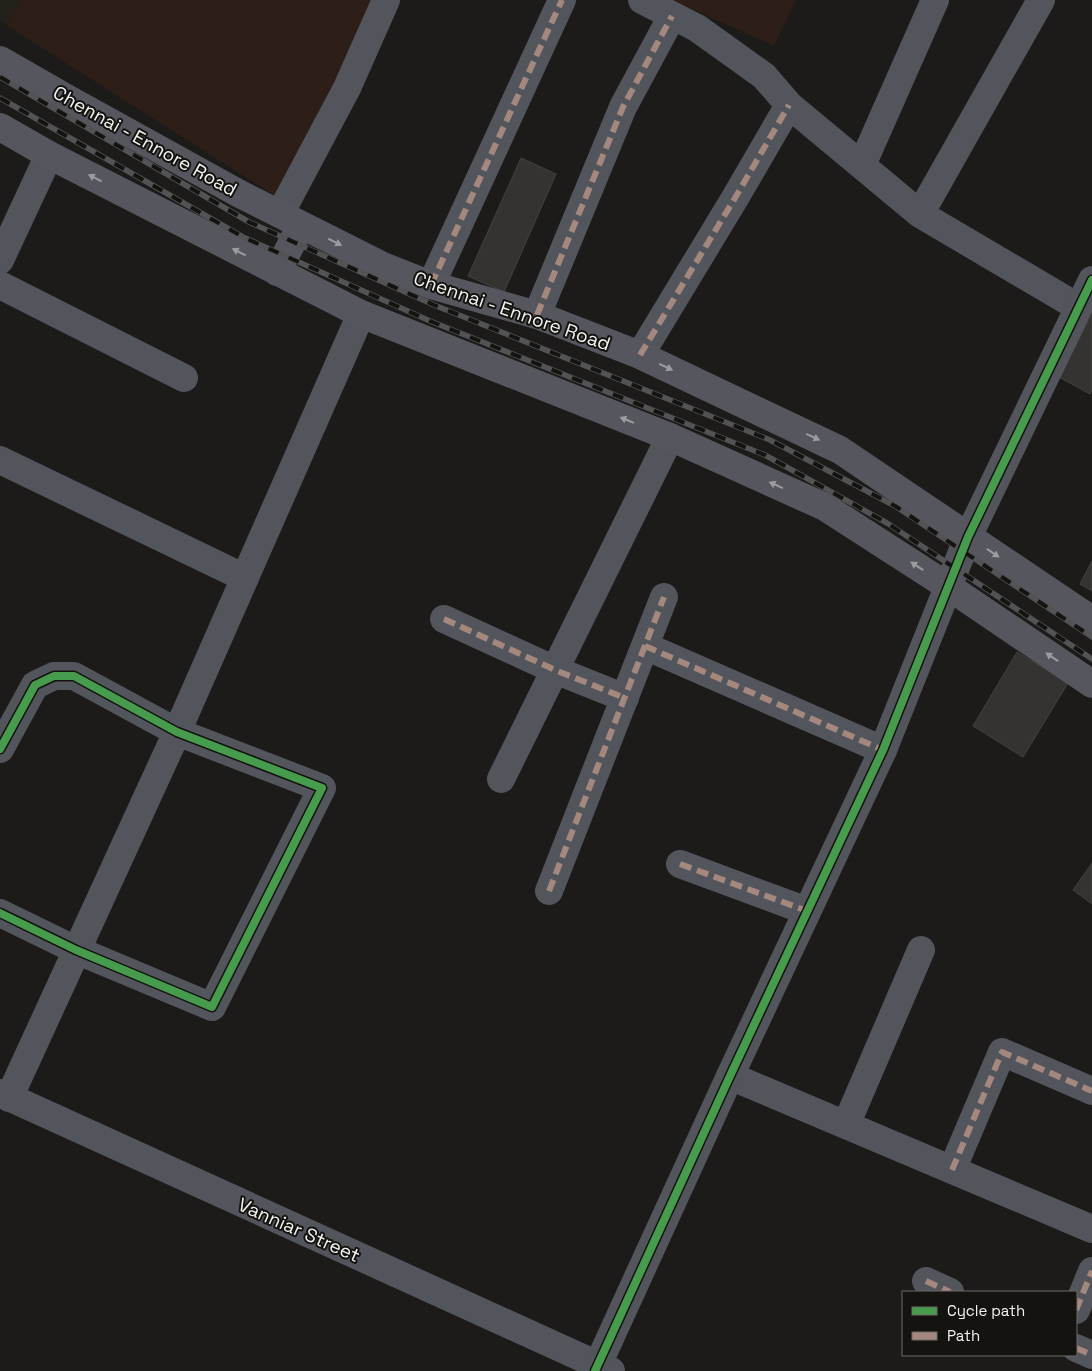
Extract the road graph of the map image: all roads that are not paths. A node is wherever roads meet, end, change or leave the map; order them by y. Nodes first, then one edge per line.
1 (386, 0) edge
2 (562, 0) edge
3 (642, 0) edge
4 (935, 0) edge
5 (1041, 0) edge
6 (672, 16) junction
7 (0, 60) edge
8 (789, 105) junction
9 (0, 126) edge
10 (49, 155) junction
11 (862, 165) junction
12 (920, 214) junction
13 (291, 219) junction
14 (0, 260) edge
15 (277, 272) junction
16 (1092, 280) edge
17 (0, 285) edge
18 (431, 285) junction
19 (1078, 307) junction
20 (361, 314) junction
21 (538, 315) junction
22 (640, 355) junction
23 (184, 378) dead end
24 (670, 437) junction
25 (0, 460) edge
26 (968, 537) junction
27 (245, 578) junction
28 (949, 587) junction
29 (664, 597) dead end
30 (444, 619) dead end
31 (1092, 620) edge
32 (645, 646) junction
33 (555, 670) junction
34 (1092, 684) edge
35 (625, 698) junction
36 (177, 732) junction
37 (0, 749) edge
38 (883, 750) junction
39 (501, 779) dead end
40 (680, 864) dead end
41 (549, 891) dead end
42 (807, 911) junction
43 (0, 913) edge
44 (76, 950) junction
45 (921, 950) dead end
46 (730, 1076) junction
47 (1092, 1091) edge
48 (5, 1096) edge
49 (846, 1125) junction
50 (952, 1170) junction
51 (1092, 1229) edge
52 (1092, 1271) edge
53 (1077, 1308) edge
54 (1077, 1348) edge
55 (1092, 1355) edge
56 (601, 1369) edge

1 - 13 street
2 - 18 street
3 - 6 street
4 - 11 street
5 - 12 street
6 - 8 street
6 - 21 street
7 - 13 main road, Chennai - Ennore Road
8 - 11 street
8 - 22 street
9 - 10 main road
10 - 14 street
15 -> 10 main road
11 - 12 street
12 - 19 street
13 - 15 main road
13 -> 18 main road, Chennai - Ennore Road
15 - 20 main road
16 - 19 street
17 - 23 street
18 - 21 main road, Chennai - Ennore Road
19 - 26 street
24 -> 20 main road
20 - 27 street
21 - 22 main road, Chennai - Ennore Road
22 -> 26 main road, Chennai - Ennore Road
28 -> 24 main road
24 - 33 street
25 - 27 street
26 - 28 street
26 -> 31 main road, Chennai - Ennore Road
27 - 36 street
34 -> 28 main road
28 - 38 street
29 - 32 street
30 - 33 street
32 - 35 street
32 - 38 street
33 - 35 street
33 - 39 street
35 - 41 street
36 - 37 street
36 - 44 street
36 - 44 street
38 - 42 street
40 - 42 street
42 - 46 street
43 - 44 street
44 - 48 street
45 - 49 street
46 - 49 street
46 - 56 street
47 - 50 street
48 - 56 street, Vanniar Street
49 - 50 street
50 - 51 street
52 - 53 street
54 - 55 street

